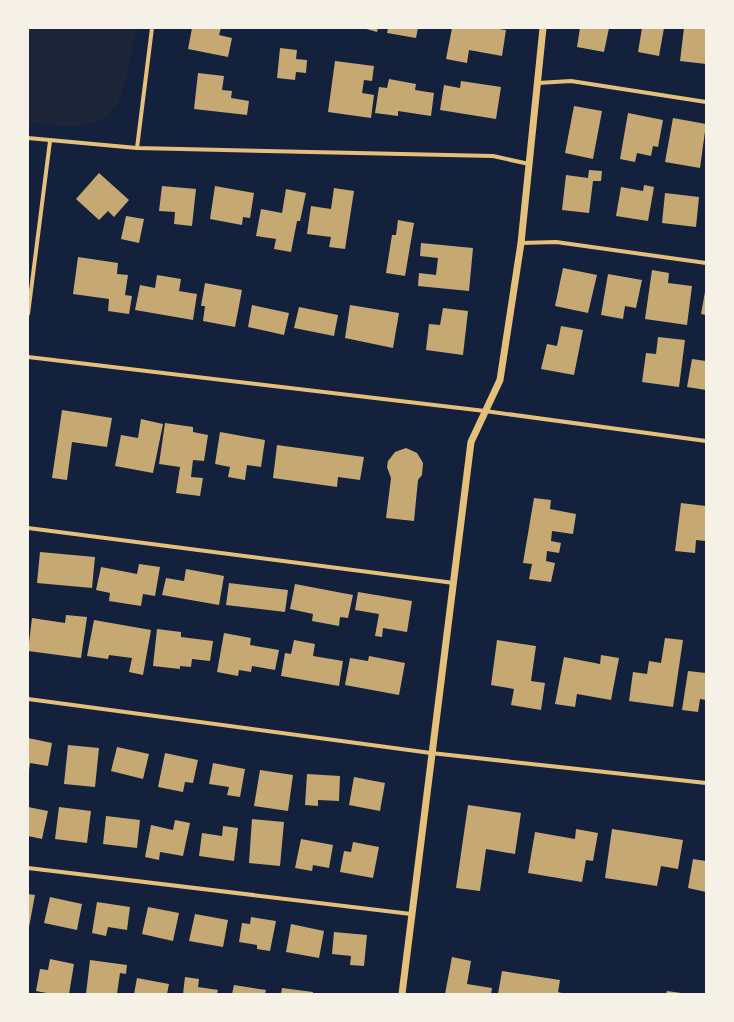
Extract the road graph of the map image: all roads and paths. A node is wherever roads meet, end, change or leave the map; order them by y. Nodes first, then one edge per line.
1 (152, 28) edge
2 (543, 28) edge
3 (538, 83) junction
4 (706, 102) edge
5 (28, 138) edge
6 (50, 141) junction
7 (137, 148) junction
8 (529, 164) junction
9 (521, 243) junction
10 (706, 263) edge
11 (28, 314) edge
12 (28, 357) edge
13 (485, 411) junction
14 (706, 441) edge
15 (28, 528) edge
16 (454, 583) junction
17 (28, 699) edge
18 (431, 753) junction
19 (706, 783) edge
20 (28, 868) edge
21 (411, 914) junction
22 (402, 994) edge

1 - 7 street
2 - 3 street
3 - 4 street
3 - 8 street
5 - 6 street
6 - 7 street
6 - 11 street
7 - 8 street
8 - 9 street
9 - 10 street
9 - 13 street
12 - 13 street
13 - 14 street
13 - 16 street
15 - 16 street
16 - 18 street
17 - 18 street
18 - 19 street
18 - 21 street
20 - 21 street
21 - 22 street

